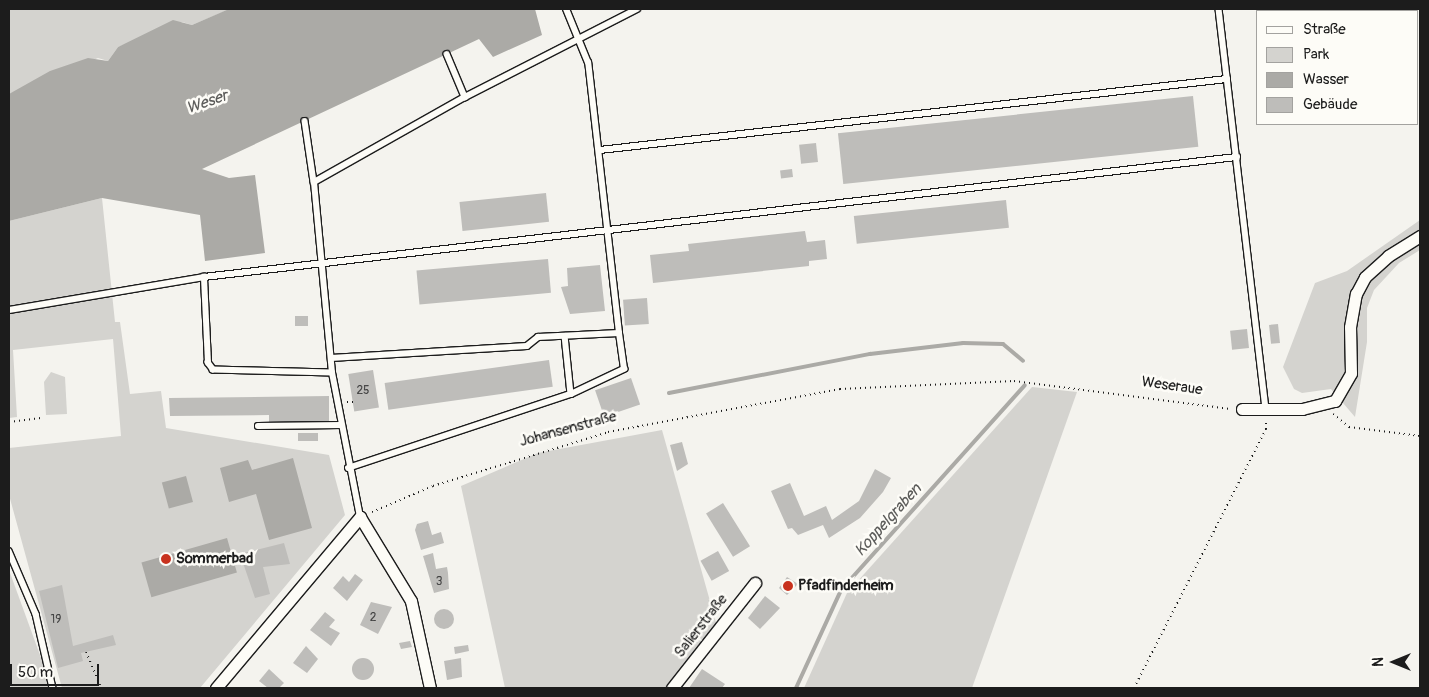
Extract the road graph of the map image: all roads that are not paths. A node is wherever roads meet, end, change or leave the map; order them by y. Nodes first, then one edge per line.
1 (566, 9) edge
2 (637, 9) edge
3 (1219, 9) edge
4 (578, 37) junction
5 (447, 54) dead end
6 (1227, 79) junction
7 (465, 97) junction
8 (305, 121) dead end
9 (600, 150) junction
10 (1237, 157) junction
11 (314, 182) junction
12 (608, 232) junction
13 (1420, 236) edge
14 (323, 265) junction
15 (204, 277) junction
16 (9, 310) edge
17 (619, 332) junction
18 (565, 336) junction
19 (330, 358) junction
20 (332, 373) junction
21 (571, 394) junction
22 (1266, 408) junction
23 (1242, 409) road end
24 (341, 425) junction
25 (258, 426) dead end
26 (348, 468) junction
27 (360, 517) junction
28 (9, 552) edge
29 (755, 583) dead end
30 (53, 688) edge
31 (216, 688) edge
32 (430, 688) edge
33 (672, 688) edge

1 - 4 lane
2 - 4 lane
3 - 6 lane
4 - 7 lane
4 - 9 lane
5 - 7 lane
6 - 9 lane
6 - 10 lane
7 - 11 lane
8 - 11 lane
9 - 12 lane
10 - 12 lane
10 - 22 lane
11 - 14 lane
12 - 14 lane
12 - 17 lane
13 - 22 street
14 - 15 lane
14 - 19 lane
15 - 16 lane
15 - 20 lane
17 - 18 lane
17 - 21 lane
18 - 19 lane
18 - 21 lane
19 - 20 lane
20 - 24 lane
21 - 26 lane
22 - 23 street
24 - 25 lane
24 - 26 lane
26 - 27 lane
27 - 31 street
27 - 32 street
28 - 30 lane
29 - 33 street, Salierstraße

